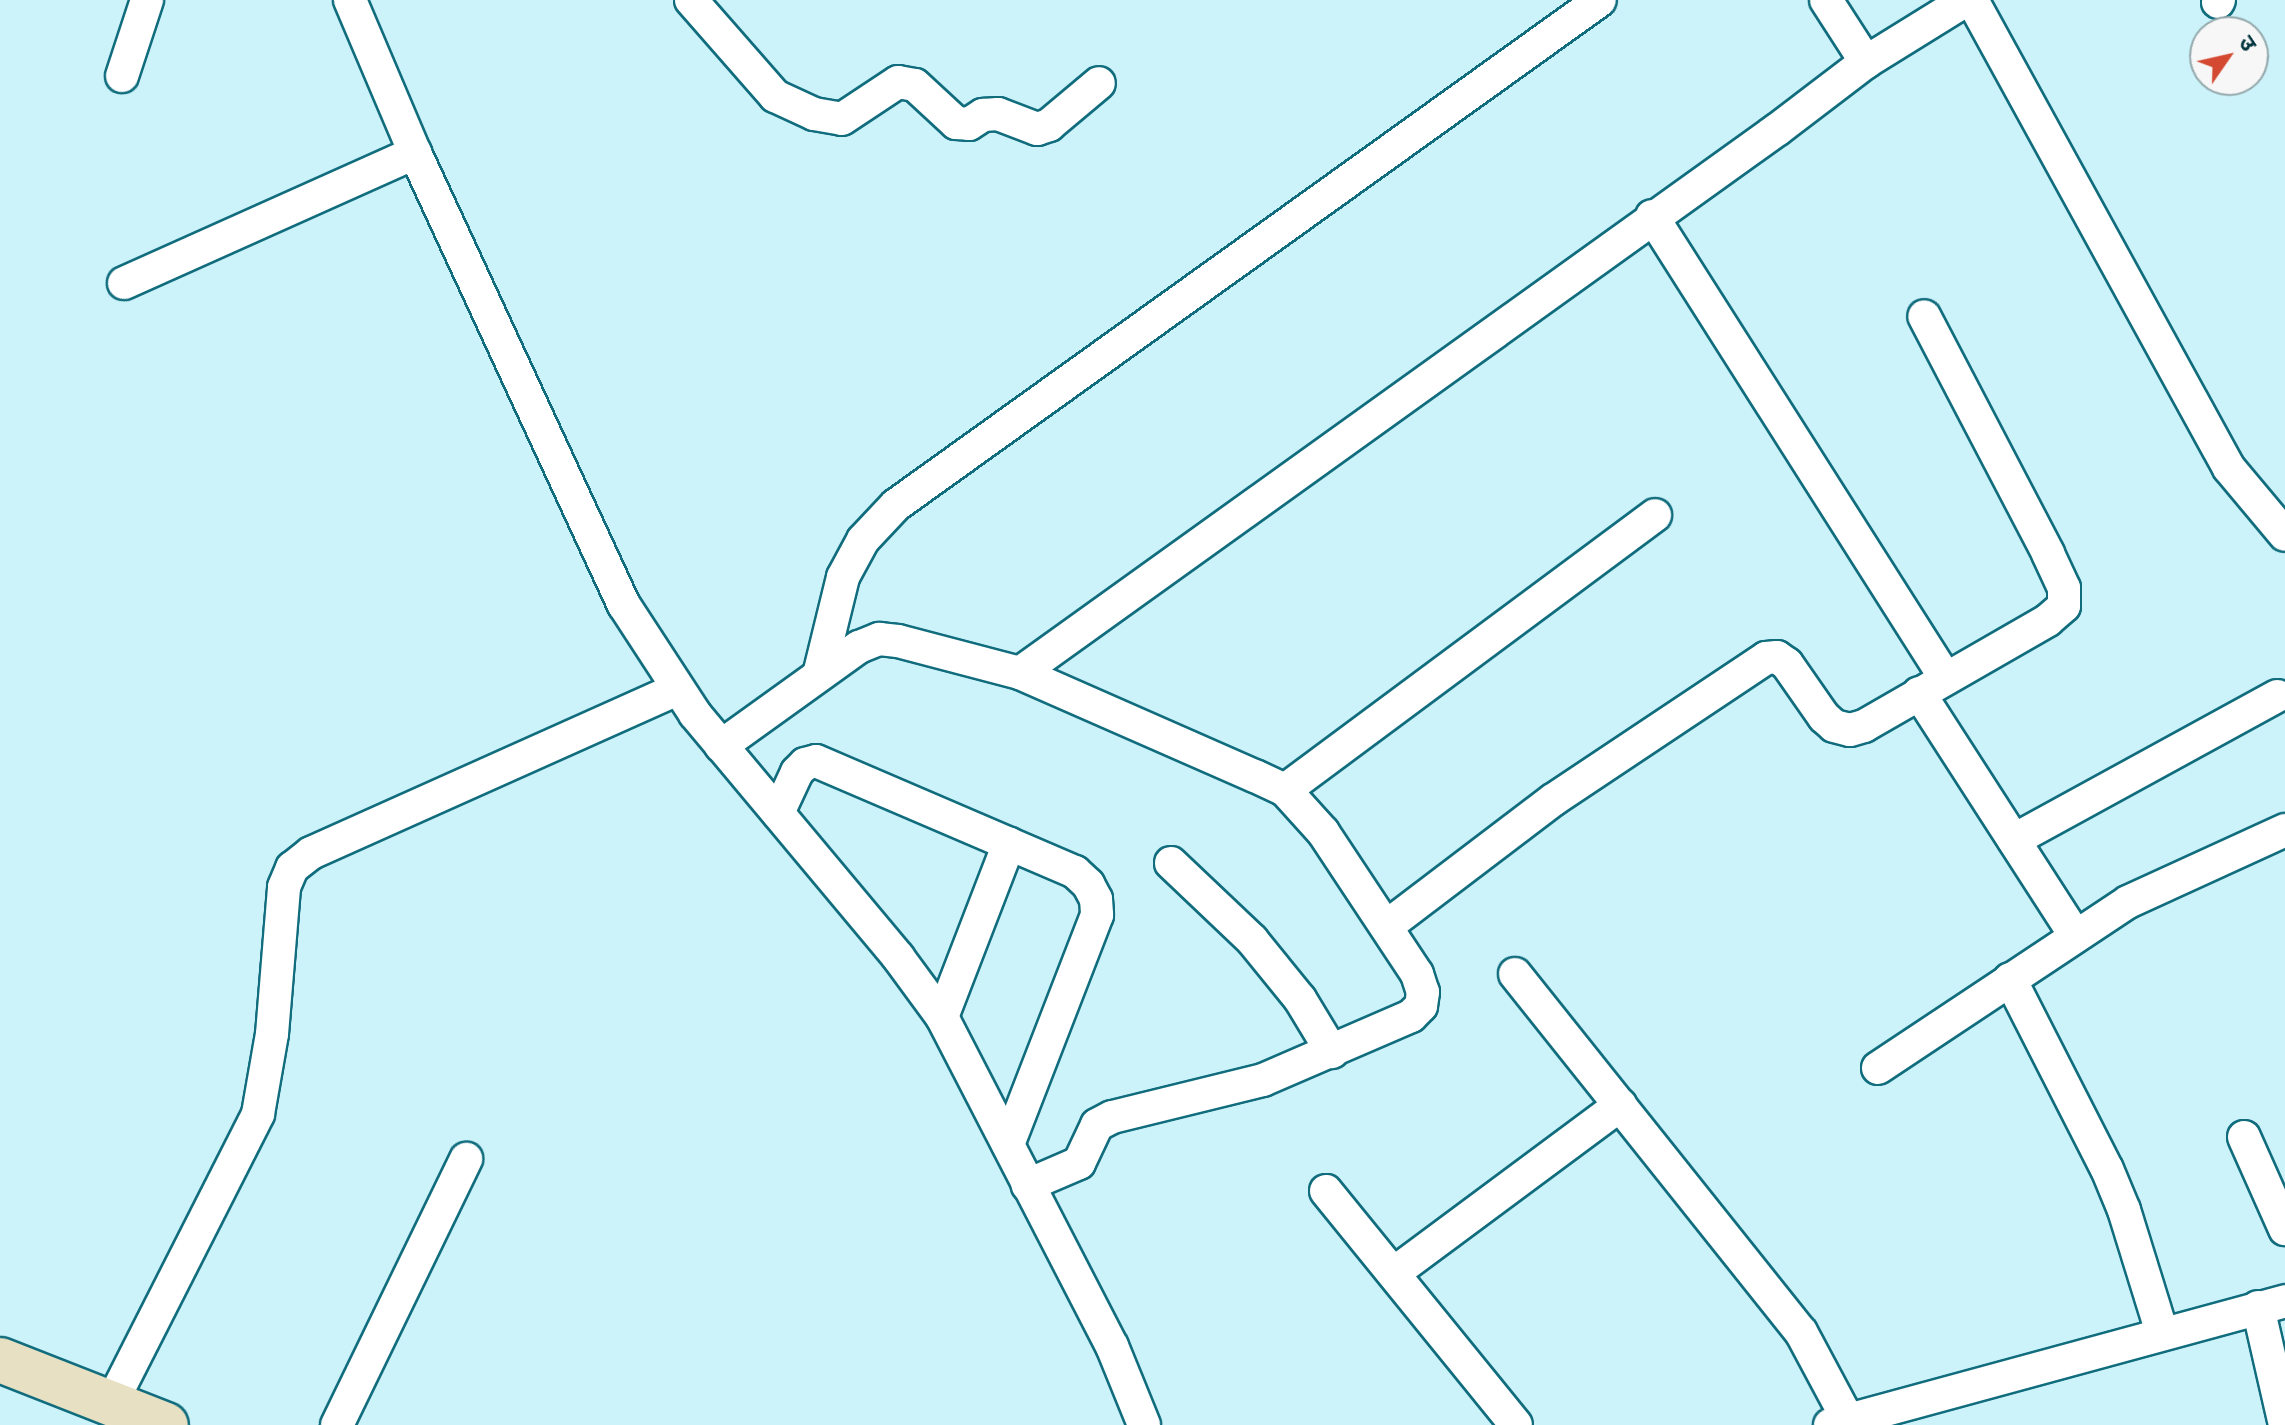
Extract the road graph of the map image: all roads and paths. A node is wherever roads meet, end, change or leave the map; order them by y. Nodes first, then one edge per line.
1 (147, 0) edge
2 (350, 0) edge
3 (691, 0) edge
4 (1600, 0) edge
5 (1826, 0) edge
6 (1969, 0) edge
7 (1866, 62) junction
8 (122, 76) dead end
9 (1099, 83) dead end
10 (415, 153) junction
11 (1652, 216) junction
12 (124, 283) dead end
13 (1924, 316) dead end
14 (1655, 515) dead end
15 (2285, 535) edge
16 (1020, 673) junction
17 (819, 675) junction
18 (1933, 686) junction
19 (677, 689) junction
20 (2277, 696) dead end
21 (721, 746) junction
22 (1285, 790) junction
23 (778, 813) junction
24 (2285, 830) edge
25 (2014, 840) junction
26 (1009, 843) junction
27 (1171, 863) dead end
28 (1387, 926) junction
29 (2075, 935) junction
30 (1515, 974) dead end
31 (2010, 979) junction
32 (942, 1017) junction
33 (1332, 1052) junction
34 (1878, 1068) dead end
35 (1620, 1105) junction
36 (2244, 1137) dead end
37 (1008, 1144) junction
38 (466, 1159) dead end
39 (1028, 1185) junction
40 (1326, 1191) dead end
41 (2285, 1229) edge
42 (1394, 1273) junction
43 (2272, 1304) edge
44 (2162, 1333) junction
45 (0, 1360) edge
46 (112, 1415) edge
47 (1839, 1422) edge
48 (166, 1425) edge
49 (337, 1425) edge
50 (1144, 1425) edge
51 (1516, 1425) edge
52 (2285, 1425) edge

1 - 8 street
2 - 10 street
3 - 9 street
4 - 17 street
5 - 7 street
6 - 7 street
6 - 15 street
7 - 11 street
10 - 12 street
10 - 19 street
11 - 16 street
11 - 18 street
13 - 18 street
14 - 22 street
16 - 17 street
16 - 22 street
17 - 21 street
18 - 25 street
18 - 28 street
19 - 21 street
19 - 46 street
20 - 25 street
21 - 23 street
22 - 28 street
23 - 26 street
23 - 32 street
24 - 29 street
25 - 29 street
26 - 32 street
26 - 37 street
27 - 33 street
28 - 33 street
29 - 31 street
30 - 35 street
31 - 34 street
31 - 44 street
32 - 37 street
33 - 39 street
35 - 42 street
35 - 47 street
36 - 41 street
37 - 39 street
38 - 49 street
39 - 50 street
40 - 42 street
42 - 51 street
43 - 44 street
43 - 52 street
44 - 47 street
45 - 46 street
46 - 48 street

